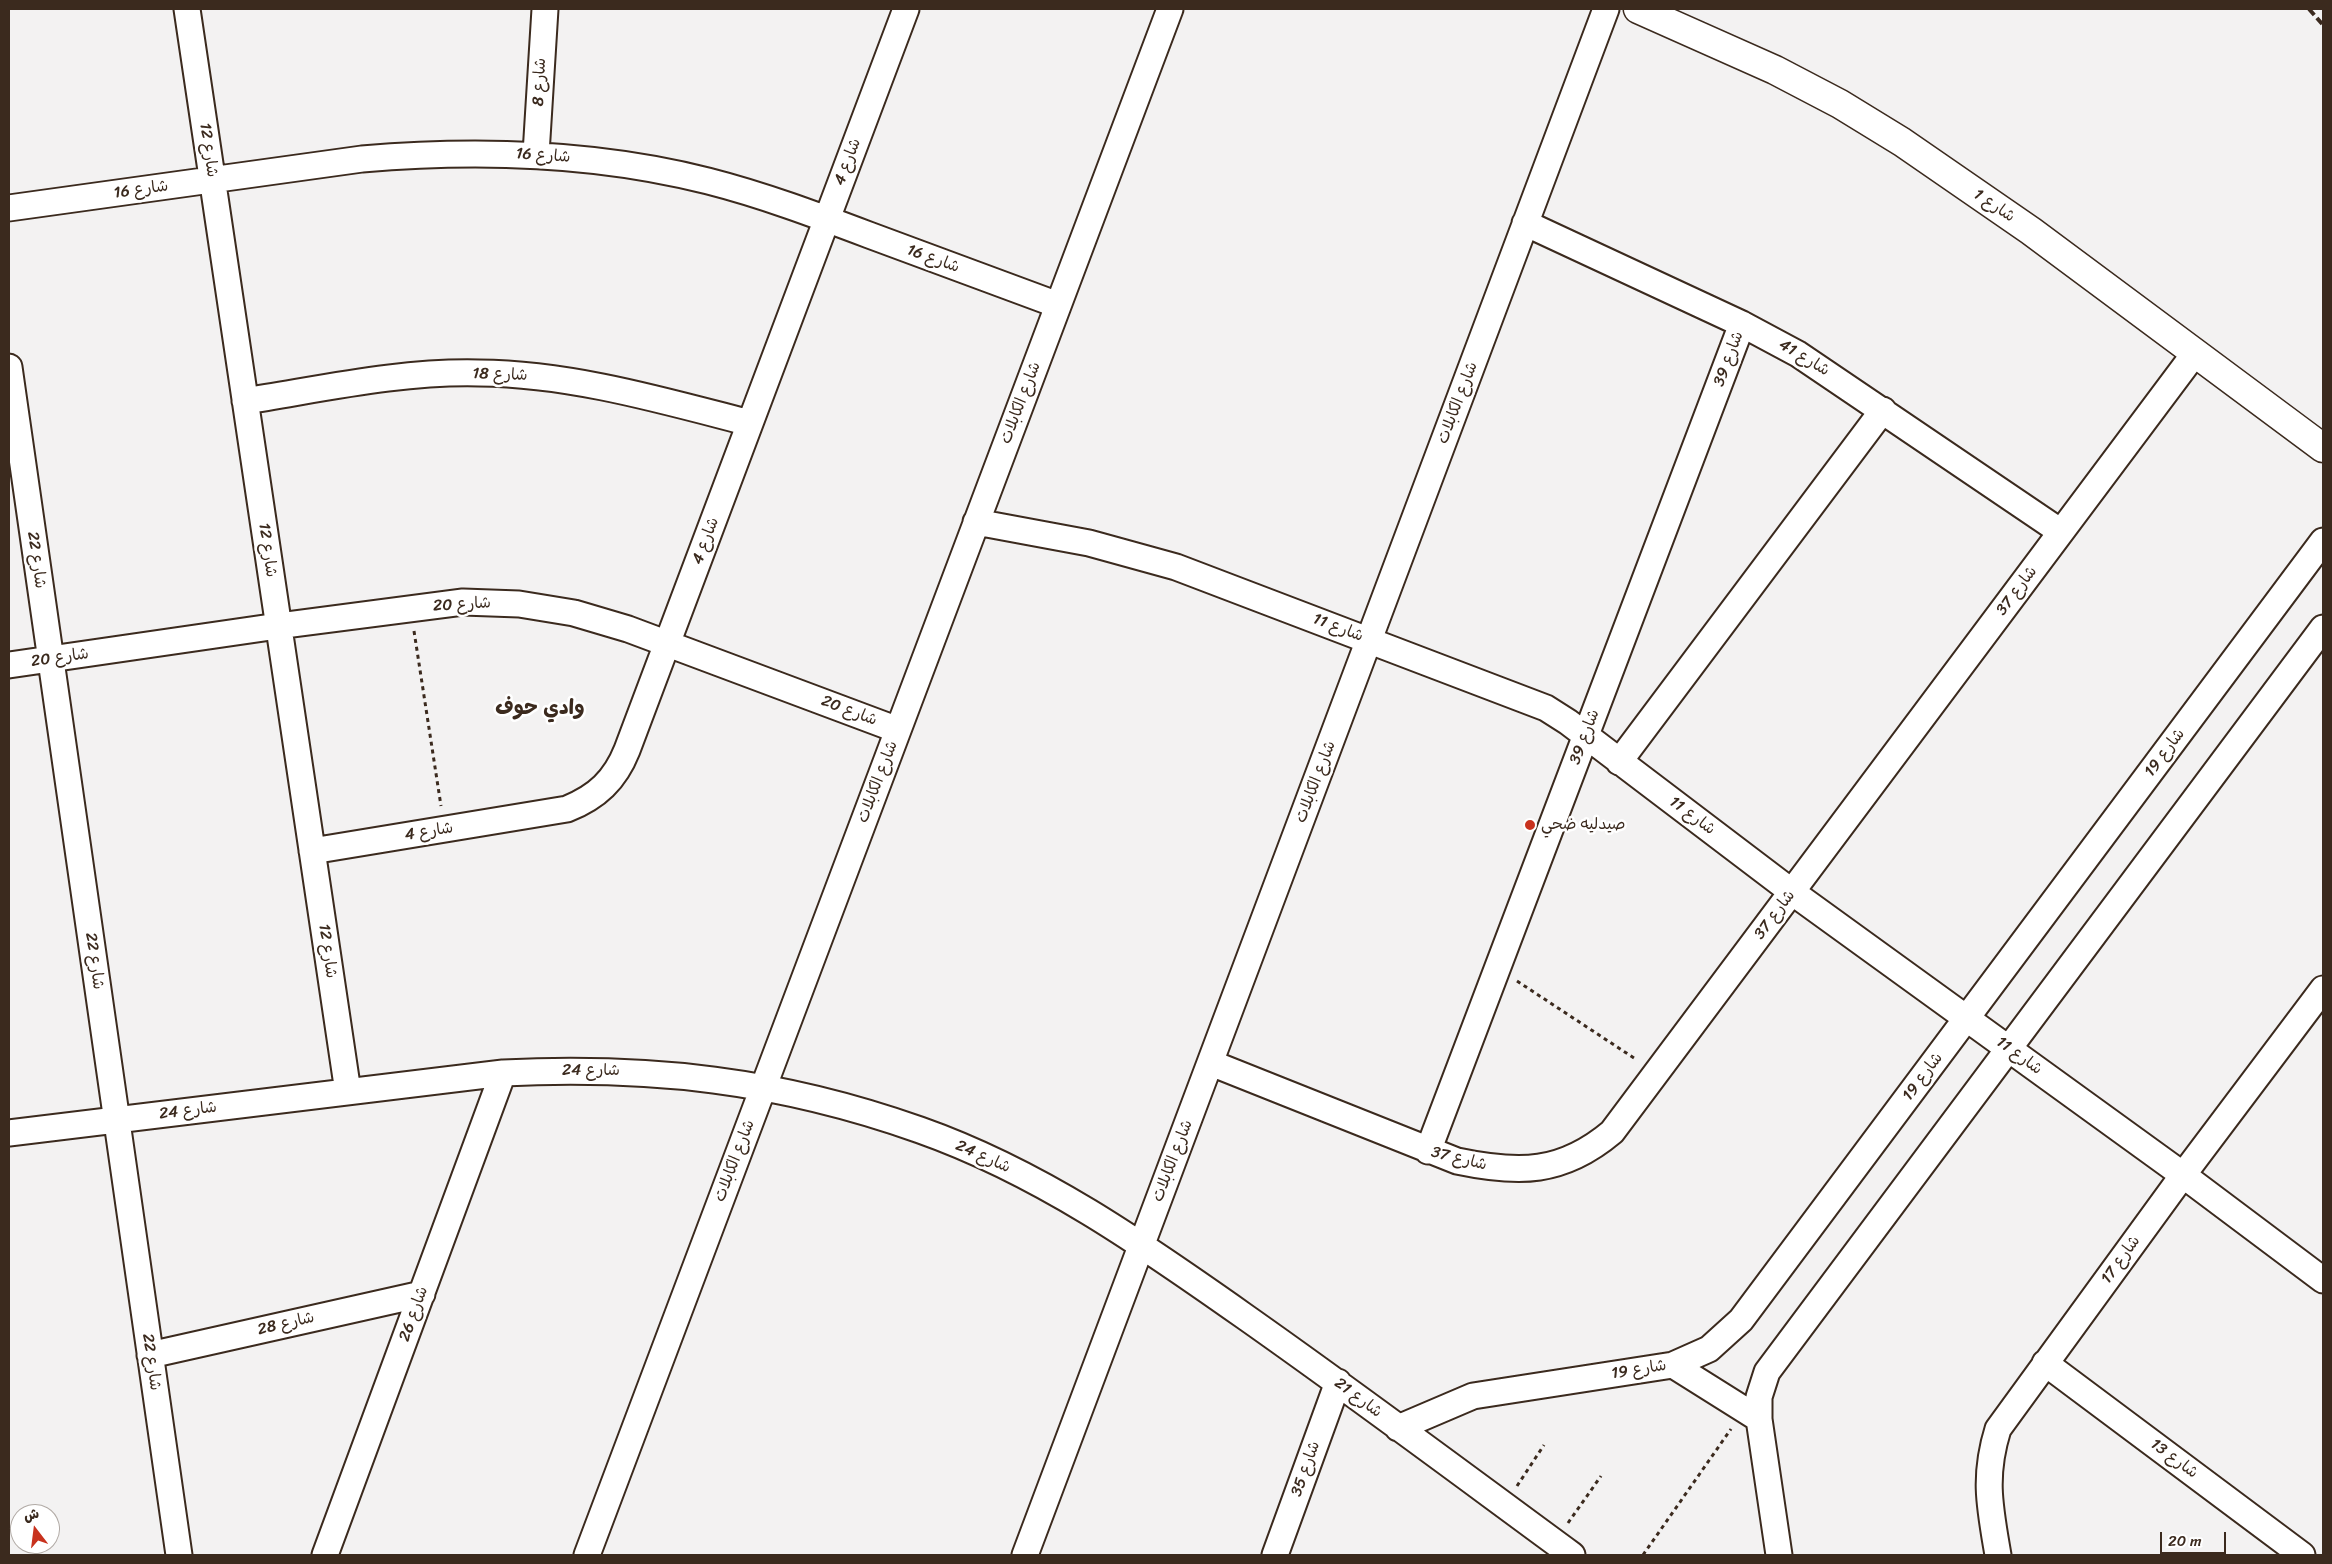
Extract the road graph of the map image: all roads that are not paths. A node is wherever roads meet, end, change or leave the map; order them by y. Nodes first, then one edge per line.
1 (187, 9) edge
2 (544, 9) edge
3 (1170, 9) edge
4 (1606, 9) edge
5 (1638, 9) edge
6 (901, 10) edge
7 (536, 154) junction
8 (213, 180) junction
9 (9, 208) edge
10 (827, 219) junction
11 (1525, 223) junction
12 (1058, 305) junction
13 (1742, 324) junction
14 (2195, 353) junction
15 (9, 367) edge
16 (246, 401) junction
17 (1883, 410) junction
18 (750, 423) junction
19 (2323, 448) edge
20 (976, 522) junction
21 (2061, 532) junction
22 (2323, 541) edge
23 (278, 626) junction
24 (2323, 628) edge
25 (1369, 640) junction
26 (667, 643) junction
27 (51, 659) junction
28 (9, 665) edge
29 (898, 730) junction
30 (1585, 737) junction
31 (1619, 762) junction
32 (312, 851) junction
33 (1792, 892) junction
34 (2321, 995) edge
35 (1967, 1018) junction
36 (2009, 1049) junction
37 (1211, 1063) junction
38 (503, 1073) junction
39 (763, 1087) junction
40 (348, 1092) junction
41 (117, 1120) junction
42 (9, 1133) edge
43 (1428, 1151) junction
44 (2184, 1175) junction
45 (1141, 1244) junction
46 (2323, 1280) edge
47 (422, 1294) junction
48 (150, 1355) junction
49 (2045, 1363) junction
50 (1673, 1366) junction
51 (1338, 1382) junction
52 (1752, 1415) junction
53 (1398, 1428) junction
54 (1566, 1552) edge
55 (179, 1555) edge
56 (325, 1555) edge
57 (588, 1555) edge
58 (1026, 1555) edge
59 (1275, 1555) edge
60 (1779, 1555) edge
61 (1998, 1555) edge
62 (2302, 1555) edge

1 - 8 street, شارع 12
2 - 7 street, شارع 8
3 - 12 street, شارع الكابلات
4 - 11 street, شارع الكابلات
5 - 14 street, شارع 1
6 - 10 street, شارع 4
7 - 8 street, شارع 16
7 - 10 street, شارع 16
8 - 9 street, شارع 16
8 - 16 street, شارع 12
10 - 12 street, شارع 16
10 - 18 street, شارع 4
11 - 13 street, شارع 41
11 - 25 street, شارع الكابلات
12 - 20 street, شارع الكابلات
13 - 17 street, شارع 41
13 - 30 street, شارع 39
14 - 19 street, شارع 1
14 - 21 street, شارع 37
15 - 27 street, شارع 22
16 - 18 street, شارع 18
16 - 23 street, شارع 12
17 - 21 street, شارع 41
17 - 31 street
18 - 26 street, شارع 4
20 - 25 street, شارع 11
20 - 29 street, شارع الكابلات
21 - 33 street, شارع 37
22 - 35 street, شارع 19
23 - 26 street, شارع 20
23 - 27 street, شارع 20
23 - 32 street, شارع 12
24 - 36 street
25 - 30 street, شارع 11
25 - 37 street, شارع الكابلات
26 - 29 street, شارع 20
26 - 32 street, شارع 4
27 - 28 street, شارع 20
27 - 41 street, شارع 22
29 - 39 street, شارع الكابلات
30 - 31 street, شارع 11
30 - 43 street, شارع 39
31 - 33 street, شارع 11
32 - 40 street, شارع 12
33 - 35 street, شارع 11
33 - 43 street, شارع 37
34 - 44 street, شارع 17
35 - 36 street, شارع 11
35 - 50 street, شارع 19
36 - 44 street, شارع 11
36 - 52 street
37 - 43 street, شارع 37
37 - 45 street, شارع الكابلات
38 - 39 street, شارع 24
38 - 40 street, شارع 24
38 - 47 street, شارع 26
39 - 45 street, شارع 24
39 - 57 street, شارع الكابلات
40 - 41 street, شارع 24
41 - 42 street, شارع 24
41 - 48 street, شارع 22
44 - 46 street, شارع 11
44 - 49 street, شارع 17
45 - 51 street, شارع 21
45 - 58 street, شارع الكابلات
47 - 48 street, شارع 28
47 - 56 street, شارع 26
48 - 55 street, شارع 22
49 - 61 street, شارع 17
49 - 62 street, شارع 13
50 - 52 street
50 - 53 street, شارع 19
51 - 53 street, شارع 21
51 - 59 street, شارع 35
52 - 60 street
53 - 54 street, شارع 21

